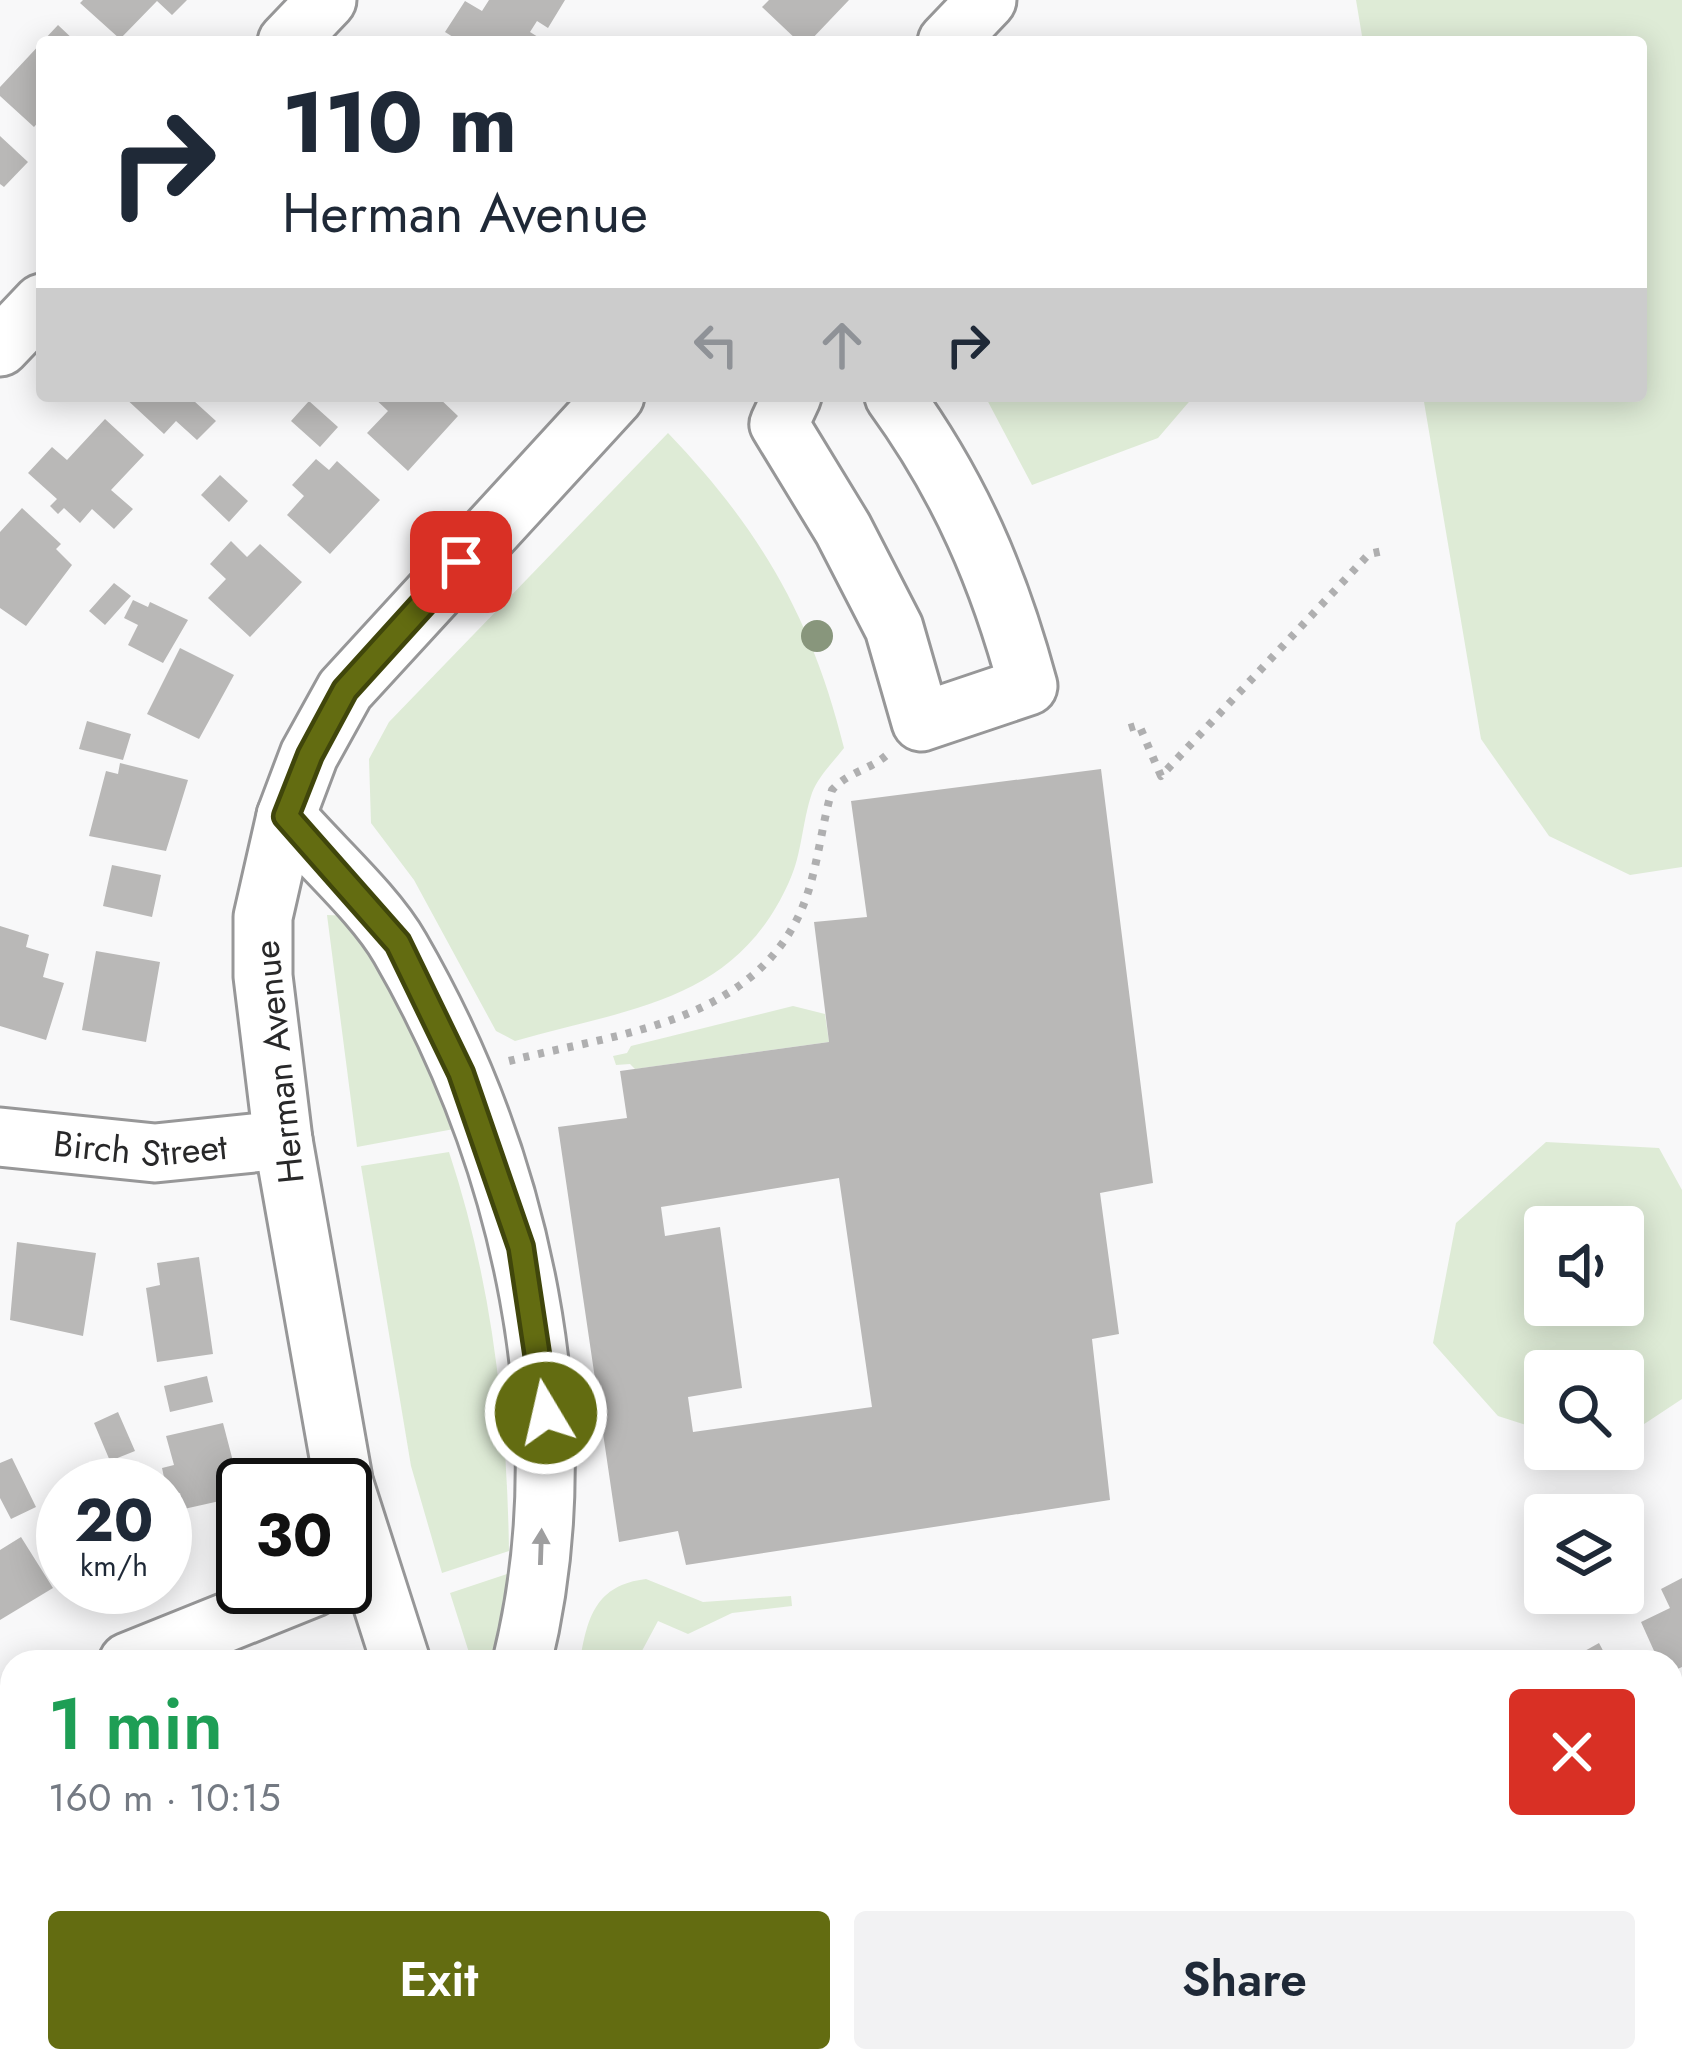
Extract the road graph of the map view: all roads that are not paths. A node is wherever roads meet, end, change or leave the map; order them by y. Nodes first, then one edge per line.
1 (327, 0) edge
2 (987, 0) edge
3 (293, 36) edge
4 (953, 36) edge
5 (36, 309) edge
6 (0, 347) edge
7 (609, 402) edge
8 (790, 402) edge
9 (898, 402) edge
10 (286, 816) junction
11 (0, 1137) edge
12 (283, 1140) junction
13 (340, 1458) edge
14 (372, 1604) edge
15 (247, 1614) edge
16 (158, 1650) edge
17 (394, 1650) edge
18 (525, 1650) edge

1 - 3 street
2 - 4 street
5 - 6 street
7 - 10 street, Herman Avenue
8 - 9 street
10 - 12 street, Herman Avenue
18 -> 10 street
11 - 12 street, Birch Street
12 - 13 street, Herman Avenue
14 - 17 street, Herman Avenue
15 - 16 street

